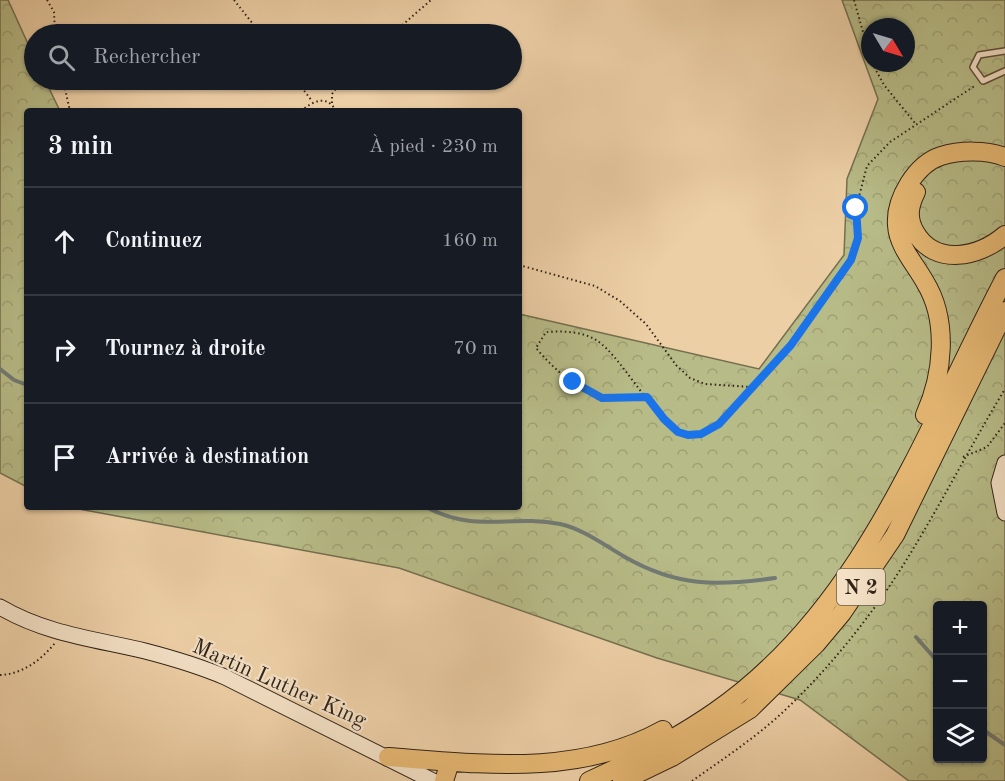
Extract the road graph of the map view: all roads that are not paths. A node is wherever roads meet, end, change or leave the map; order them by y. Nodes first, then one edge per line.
1 (1005, 51) edge
2 (1005, 71) edge
3 (962, 152) junction
4 (1000, 153) edge
5 (1005, 235) edge
6 (1005, 278) edge
7 (1005, 311) edge
8 (1005, 463) edge
9 (1005, 513) edge
10 (869, 546) junction
11 (0, 607) edge
12 (820, 613) junction
13 (750, 709) junction
14 (388, 757) junction
15 (450, 762) junction
16 (433, 781) edge
17 (444, 781) edge
18 (589, 781) edge
19 (622, 781) edge
20 (647, 781) edge

1 - 2 lane
3 - 4 highway
3 - 5 highway
3 - 10 highway
6 - 10 highway, N 2
7 - 13 highway, N 2
8 - 9 street
10 - 12 highway, N 2
11 - 14 street, Martin Luther King
12 - 15 highway
12 - 18 highway, N 2
13 - 19 highway, N 2
13 - 20 highway
14 - 15 highway
14 - 16 street, Martin Luther King
15 - 17 highway

